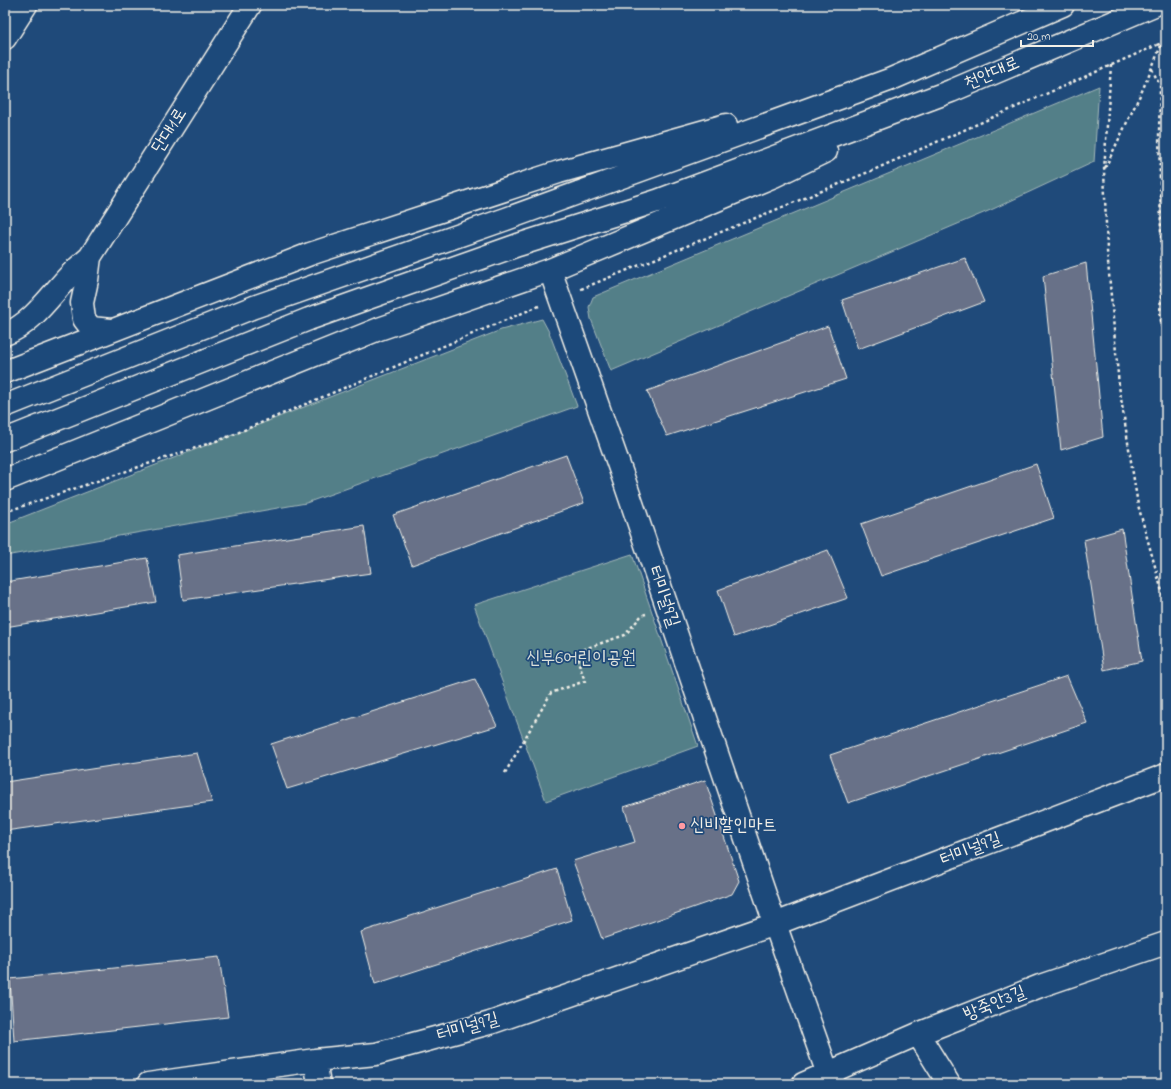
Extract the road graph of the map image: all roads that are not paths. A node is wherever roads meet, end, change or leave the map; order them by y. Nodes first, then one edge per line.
1 (26, 5) edge
2 (250, 5) edge
3 (1063, 5) edge
4 (1148, 7) edge
5 (5, 38) edge
6 (889, 80) junction
7 (951, 91) junction
8 (90, 257) junction
9 (550, 270) junction
10 (111, 330) junction
11 (5, 334) edge
12 (58, 351) junction
13 (5, 367) edge
14 (5, 372) edge
15 (5, 406) edge
16 (5, 440) edge
17 (5, 480) edge
18 (1166, 775) edge
19 (775, 924) junction
20 (1166, 943) edge
21 (918, 1034) junction
22 (315, 1060) junction
23 (831, 1079) edge
24 (148, 1084) edge
25 (320, 1084) edge
26 (803, 1084) edge
27 (949, 1084) edge

1 - 5 main road
2 - 8 main road, 단대1로
3 - 6 main road, 천안대로
4 - 7 main road, 천안대로
6 - 10 main road
6 - 15 main road
7 - 9 main road
7 - 16 main road
8 - 10 main road
8 - 11 main road
9 - 17 main road
9 - 19 main road, 터미널9길
10 - 12 main road
12 - 13 main road
12 - 14 main road
18 - 19 main road, 터미널9길
19 - 22 main road, 터미널9길
19 - 23 main road
20 - 21 main road, 방죽안3길
21 - 23 main road, 방죽안3길
21 - 27 main road
22 - 24 main road, 터미널9길
22 - 25 main road
23 - 26 main road, 방죽안3길

